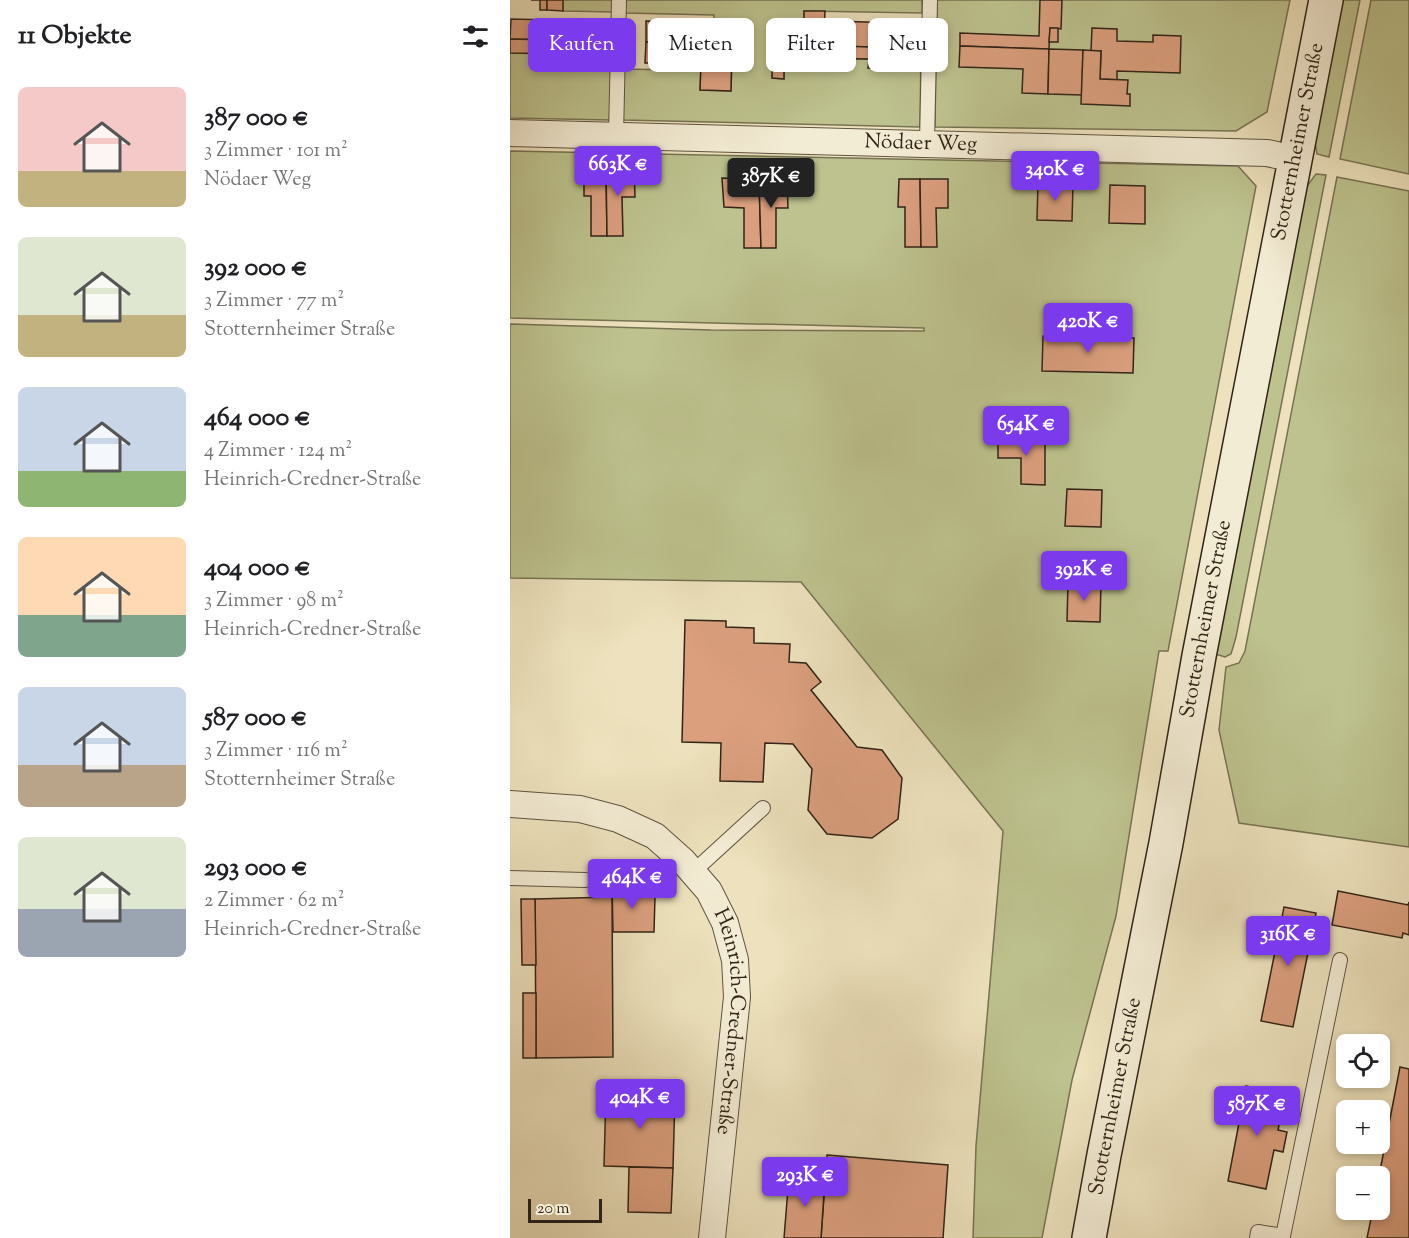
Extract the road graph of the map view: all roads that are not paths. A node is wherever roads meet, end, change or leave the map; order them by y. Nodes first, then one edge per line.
1 (618, 0) edge
2 (930, 0) edge
3 (1326, 0) edge
4 (510, 134) edge
5 (616, 136) junction
6 (927, 143) junction
7 (1295, 159) junction
8 (510, 804) edge
9 (763, 808) dead end
10 (693, 872) junction
11 (510, 878) edge
12 (585, 880) dead end
13 (1340, 960) dead end
14 (712, 1238) edge
15 (1089, 1238) edge
16 (1257, 1238) edge

1 - 5 lane
2 - 6 lane
3 - 7 main road, Stotternheimer Straße
4 - 5 street, Nödaer Weg
5 - 6 street, Nödaer Weg
6 - 7 street, Nödaer Weg
7 - 15 main road, Stotternheimer Straße
8 - 10 street, Heinrich-Credner-Straße
9 - 10 lane
10 - 14 street, Heinrich-Credner-Straße
11 - 12 lane
13 - 16 lane

